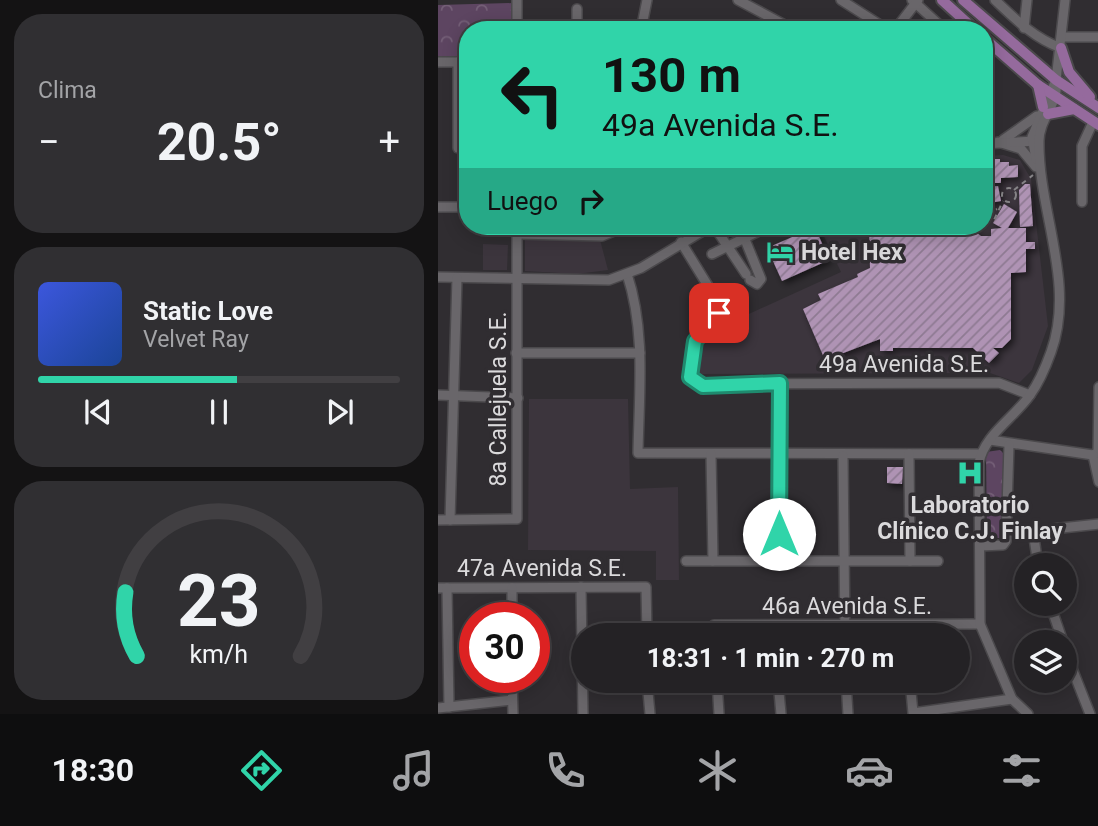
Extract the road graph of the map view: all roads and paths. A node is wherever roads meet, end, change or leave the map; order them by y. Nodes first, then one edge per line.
1 (517, 0) edge
2 (647, 0) edge
3 (740, 0) edge
4 (840, 0) edge
5 (942, 0) edge
6 (963, 0) edge
7 (995, 0) edge
8 (1027, 0) edge
9 (1065, 0) edge
10 (915, 1) edge
11 (577, 9) dead end
12 (517, 21) edge
13 (577, 21) edge
14 (643, 21) edge
15 (778, 21) edge
16 (874, 21) edge
17 (901, 21) edge
18 (936, 21) edge
19 (965, 21) edge
20 (987, 21) edge
21 (993, 26) edge
22 (1024, 28) junction
23 (1098, 37) edge
24 (1061, 43) junction
25 (993, 46) edge
26 (438, 62) edge
27 (459, 62) edge
28 (1056, 80) junction
29 (1038, 85) junction
30 (1053, 96) junction
31 (1098, 108) edge
32 (1074, 109) junction
33 (1044, 112) junction
34 (1096, 124) edge
35 (459, 131) edge
36 (1035, 141) junction
37 (998, 142) junction
38 (993, 143) edge
39 (458, 148) dead end
40 (1041, 174) junction
41 (1014, 190) junction
42 (1004, 200) junction
43 (1082, 202) dead end
44 (438, 207) edge
45 (459, 207) edge
46 (993, 219) edge
47 (517, 235) edge
48 (695, 235) edge
49 (719, 235) edge
50 (746, 235) edge
51 (744, 237) junction
52 (681, 242) junction
53 (726, 246) junction
54 (712, 254) dead end
55 (626, 274) junction
56 (438, 277) edge
57 (457, 278) junction
58 (517, 278) junction
59 (516, 353) junction
60 (640, 353) junction
61 (780, 383) junction
62 (1098, 387) edge
63 (438, 395) edge
64 (1030, 395) junction
65 (453, 396) junction
66 (518, 398) junction
67 (990, 440) junction
68 (1009, 445) junction
69 (1097, 453) edge
70 (711, 454) junction
71 (778, 454) junction
72 (909, 454) junction
73 (981, 454) junction
74 (843, 456) junction
75 (1098, 482) edge
76 (438, 520) edge
77 (450, 520) junction
78 (1098, 524) edge
79 (980, 546) junction
80 (1036, 553) edge
81 (845, 560) junction
82 (686, 561) dead end
83 (713, 561) junction
84 (779, 561) junction
85 (910, 561) junction
86 (938, 561) dead end
87 (581, 587) junction
88 (442, 588) edge
89 (512, 589) junction
90 (512, 602) edge
91 (647, 623) edge
92 (844, 623) edge
93 (980, 624) junction
94 (970, 625) edge
95 (1077, 681) edge
96 (512, 693) edge
97 (648, 693) edge
98 (718, 693) edge
99 (779, 693) edge
100 (847, 693) edge
101 (911, 693) edge
102 (512, 699) junction
103 (1012, 699) junction
104 (449, 707) junction
105 (438, 708) edge
106 (913, 713) edge
107 (513, 714) edge
108 (583, 714) edge
109 (650, 714) edge
110 (719, 714) edge
111 (781, 714) edge
112 (848, 714) edge
113 (1028, 714) edge
114 (1090, 714) edge

1 - 12 street
2 - 14 street
3 - 15 street
4 - 16 street
5 - 19 main road
6 - 20 main road
7 - 22 street
8 - 22 street
9 - 24 street
10 - 17 street
10 - 18 street
11 - 13 street
21 - 28 main road
22 - 24 street
23 - 24 street
24 - 28 street
24 - 31 main road
25 - 29 main road
26 - 27 street
28 - 30 street
28 - 31 main road
29 - 30 main road
29 - 33 main road
30 - 32 main road
30 - 33 street
32 - 33 main road
32 - 34 main road
33 - 36 street
33 - 37 street
34 - 43 street
35 - 39 street
36 - 37 street
36 - 40 street
37 - 38 street
37 - 40 street
40 - 41 path
40 - 64 street
41 - 42 path
41 - 42 path
42 - 46 path
44 - 45 street
47 - 58 street, 8a Callejuela S.E.
48 - 52 street
49 - 53 street
50 - 51 street
51 - 53 street
51 - 53 street
52 - 55 street
52 - 61 street, 49a Avenida S.E.
53 - 54 street
55 - 58 street
55 - 60 street
56 - 57 street
57 - 58 street
57 - 65 street
58 - 59 street, 8a Callejuela S.E.
59 - 60 street
59 - 66 street, 8a Callejuela S.E.
60 - 70 street
61 - 64 street, 49a Avenida S.E.
61 - 71 street
62 - 69 street
63 - 65 street
64 - 67 street
65 - 66 street
65 - 77 street
66 - 77 street, 8a Callejuela S.E.
67 - 68 street
67 - 73 street
68 - 69 street
68 - 79 street
69 - 75 street
70 - 71 street
70 - 83 street
71 - 74 street
71 - 84 street
72 - 73 street
72 - 74 street
72 - 85 street
73 - 79 street
74 - 81 street
76 - 77 street
78 - 80 street
79 - 93 street
81 - 84 street
81 - 85 street
81 - 92 street
82 - 83 street
83 - 84 street
85 - 86 street
87 - 89 street, 47a Avenida S.E.
87 - 91 street, 47a Avenida S.E.
87 - 108 street
88 - 89 street, 47a Avenida S.E.
88 - 104 street
89 - 90 street
93 - 94 street, 46a Avenida S.E.
93 - 103 street
95 - 114 street
96 - 102 street
97 - 109 street
98 - 110 street
99 - 111 street
100 - 112 street
101 - 106 street
102 - 104 street
102 - 107 street
103 - 106 street
103 - 113 street
104 - 105 street

